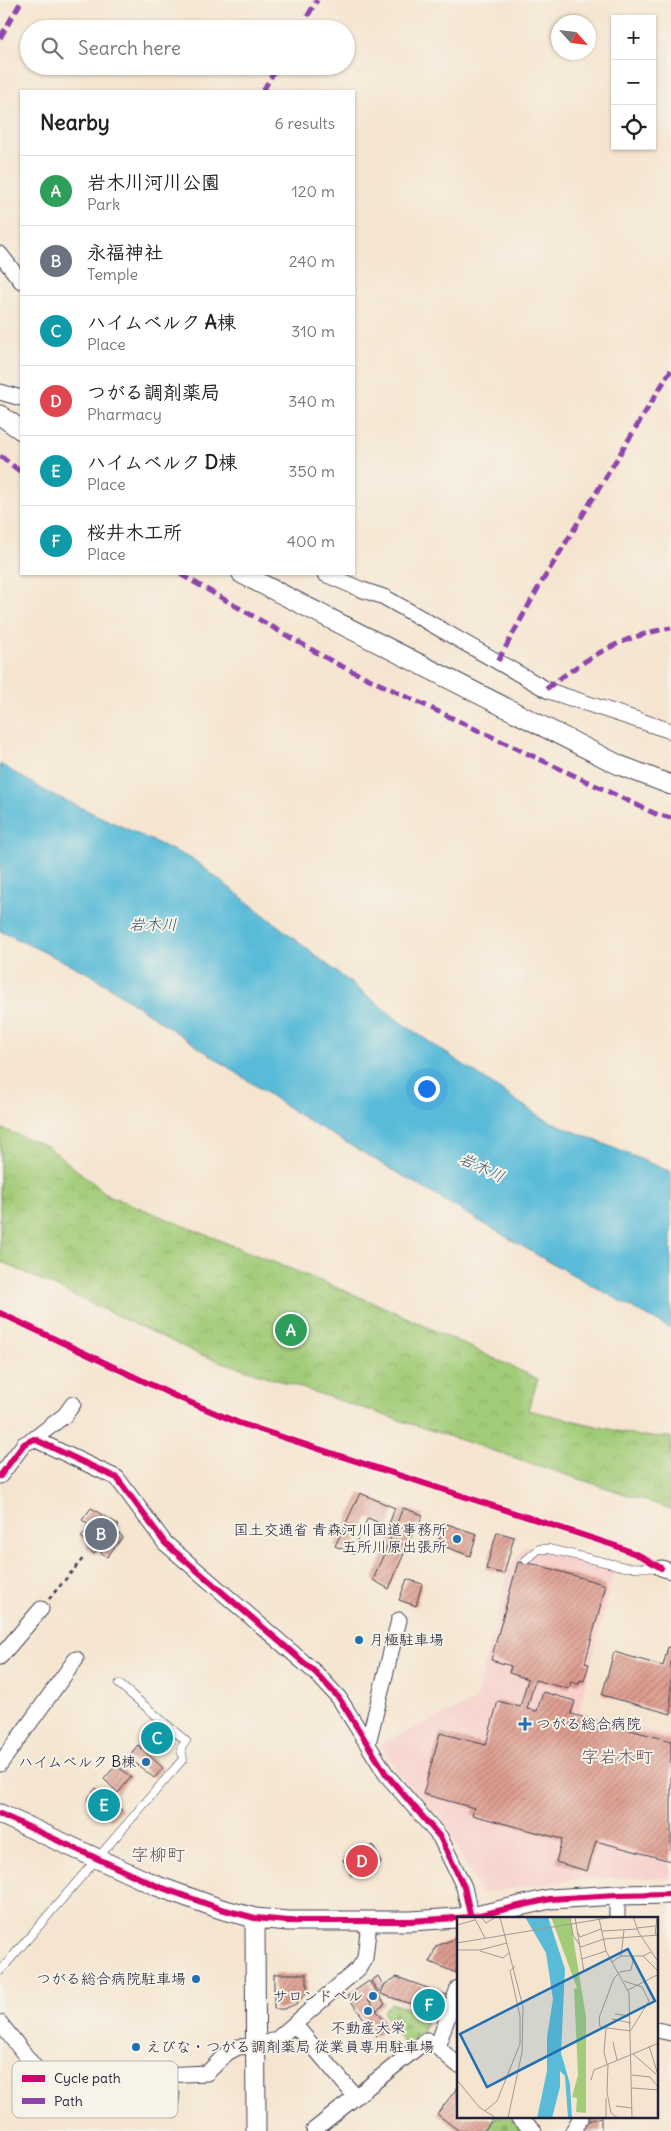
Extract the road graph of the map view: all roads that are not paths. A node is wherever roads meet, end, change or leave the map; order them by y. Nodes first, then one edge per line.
1 (0, 254) edge
2 (20, 280) edge
3 (0, 392) edge
4 (20, 398) edge
5 (0, 415) edge
6 (20, 429) edge
7 (244, 575) edge
8 (328, 575) edge
9 (671, 731) edge
10 (671, 785) edge
11 (73, 1404) dead end
12 (34, 1439) junction
13 (0, 1476) edge
14 (526, 1560) dead end
15 (666, 1569) edge
16 (41, 1609) road end
17 (399, 1620) dead end
18 (0, 1657) edge
19 (76, 1660) dead end
20 (119, 1684) dead end
21 (368, 1743) junction
22 (0, 1764) edge
23 (0, 1814) edge
24 (99, 1858) junction
25 (671, 1894) edge
26 (617, 1895) junction
27 (471, 1917) edge
28 (475, 1917) edge
29 (617, 1917) edge
30 (255, 1918) junction
31 (457, 1919) edge
32 (369, 1922) junction
33 (0, 1972) edge
34 (457, 1991) edge
35 (0, 2023) edge
36 (295, 2025) junction
37 (658, 2030) edge
38 (671, 2033) edge
39 (255, 2046) junction
40 (437, 2047) junction
41 (30, 2061) edge
42 (457, 2064) edge
43 (178, 2074) edge
44 (356, 2096) junction
45 (519, 2118) edge
46 (580, 2118) edge
47 (314, 2130) dead end
48 (256, 2131) edge
49 (534, 2131) edge
50 (573, 2131) edge

1 - 2 street
3 - 4 street
5 - 6 street
7 - 10 street
8 - 9 street
11 - 12 street
12 - 13 street
12 - 21 street
14 - 15 lane
16 - 18 street
17 - 21 street
19 - 22 street
20 - 24 lane
21 - 27 street
23 - 24 street
24 - 30 street
24 - 33 lane
25 - 26 street
26 - 28 street
26 - 29 street
30 - 32 street
30 - 39 street
31 - 32 street
32 - 36 street
34 - 40 street
35 - 41 street
36 - 39 street
36 - 44 street
37 - 38 street
39 - 43 street
39 - 48 street
40 - 42 street
40 - 44 street
44 - 47 street
45 - 49 street
46 - 50 street

